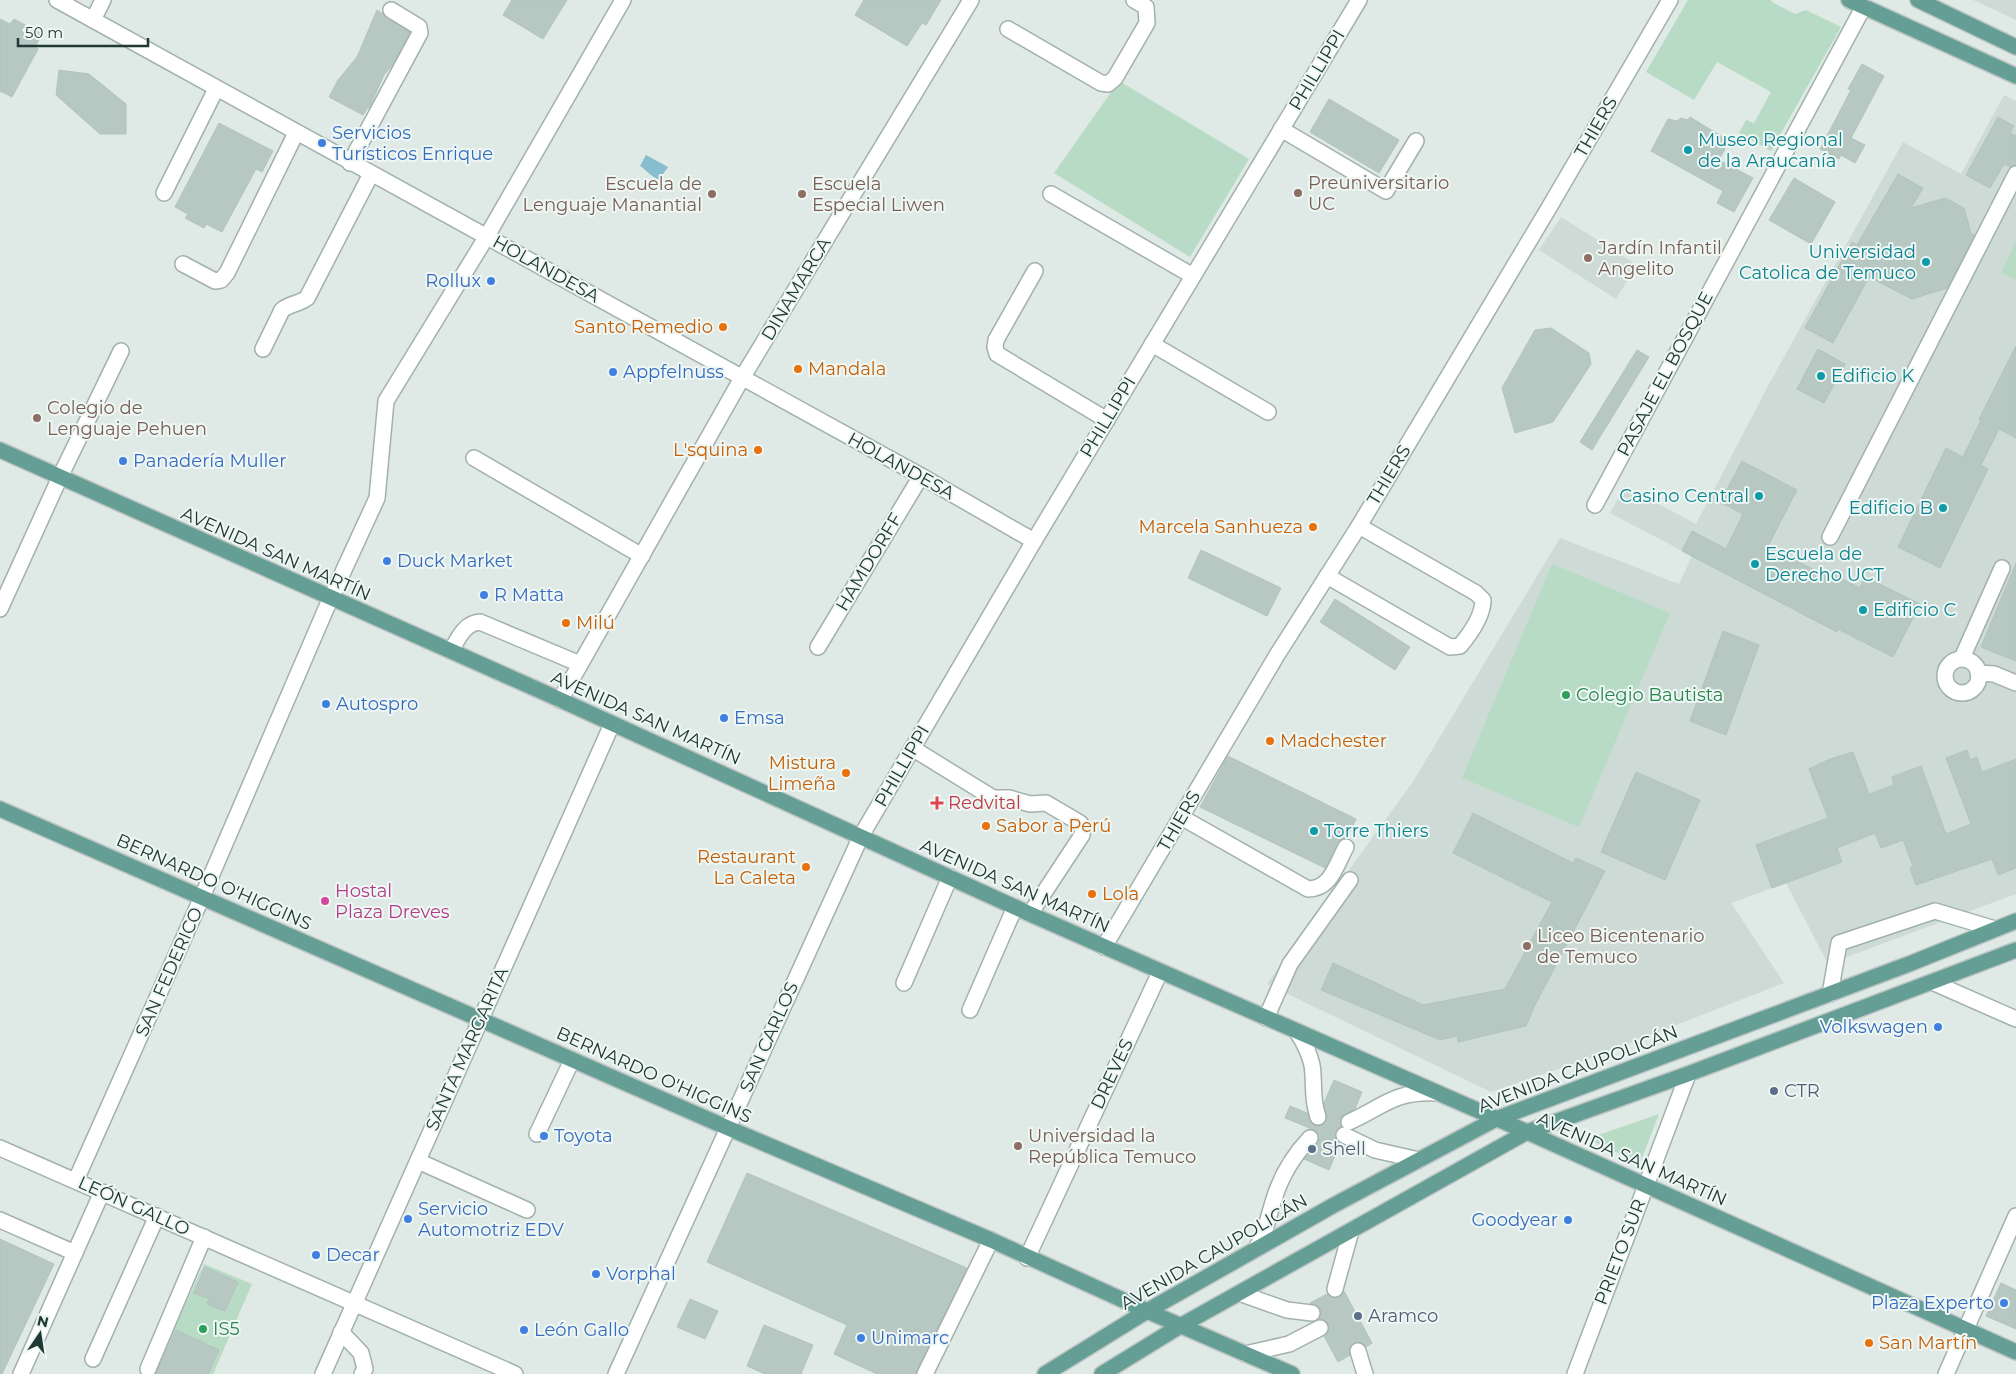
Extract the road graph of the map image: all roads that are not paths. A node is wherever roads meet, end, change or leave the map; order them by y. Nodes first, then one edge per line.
1 (57, 0) edge
2 (103, 0) edge
3 (623, 0) edge
4 (971, 0) edge
5 (1134, 0) edge
6 (1359, 0) edge
7 (1670, 0) edge
8 (1849, 0) edge
9 (1918, 0) edge
10 (1864, 6) junction
11 (391, 10) dead end
12 (93, 20) junction
13 (1008, 29) dead end
14 (2016, 46) edge
15 (2016, 76) edge
16 (216, 89) junction
17 (1281, 129) junction
18 (296, 133) junction
19 (1416, 141) dead end
20 (350, 163) junction
21 (371, 174) junction
22 (2016, 174) edge
23 (164, 193) dead end
24 (1051, 194) dead end
25 (488, 236) junction
26 (183, 264) dead end
27 (1035, 271) dead end
28 (1193, 276) junction
29 (1152, 344) junction
30 (263, 349) dead end
31 (121, 351) dead end
32 (742, 378) junction
33 (1268, 412) dead end
34 (1107, 420) junction
35 (0, 450) edge
36 (474, 458) dead end
37 (921, 476) junction
38 (60, 477) junction
39 (1595, 505) dead end
40 (1359, 526) junction
41 (1830, 537) dead end
42 (1034, 541) junction
43 (642, 556) junction
44 (2002, 568) dead end
45 (1327, 576) junction
46 (330, 599) junction
47 (0, 609) edge
48 (818, 647) dead end
49 (451, 651) junction
50 (1962, 658) junction
51 (580, 664) junction
52 (1978, 673) junction
53 (2016, 683) edge
54 (560, 700) junction
55 (612, 724) junction
56 (912, 748) junction
57 (0, 809) edge
58 (1181, 817) junction
59 (860, 836) junction
60 (1346, 848) dead end
61 (950, 877) junction
62 (1350, 880) dead end
63 (202, 897) junction
64 (1015, 907) junction
65 (1030, 914) junction
66 (2016, 921) edge
67 (1995, 929) junction
68 (1104, 947) junction
69 (2016, 950) edge
70 (1160, 972) junction
71 (1932, 982) junction
72 (904, 983) dead end
73 (1830, 994) junction
74 (970, 1010) dead end
75 (1266, 1018) junction
76 (480, 1019) junction
77 (2016, 1019) edge
78 (1297, 1032) junction
79 (572, 1060) junction
80 (1688, 1074) junction
81 (1436, 1093) junction
82 (1318, 1117) dead end
83 (1496, 1119) junction
84 (728, 1128) junction
85 (1528, 1132) junction
86 (537, 1134) dead end
87 (1310, 1138) tunnel mouth
88 (0, 1148) edge
89 (1420, 1160) junction
90 (418, 1161) junction
91 (76, 1180) junction
92 (1646, 1185) junction
93 (102, 1192) junction
94 (527, 1210) dead end
95 (158, 1216) junction
96 (2016, 1216) edge
97 (0, 1220) edge
98 (1351, 1231) junction
99 (204, 1237) junction
100 (991, 1240) junction
101 (1255, 1250) junction
102 (75, 1253) junction
103 (1027, 1258) junction
104 (1335, 1290) tunnel mouth
105 (1239, 1293) junction
106 (354, 1304) junction
107 (1147, 1311) junction
108 (1312, 1313) tunnel mouth
109 (1180, 1326) junction
110 (1320, 1328) tunnel mouth
111 (1966, 1329) junction
112 (341, 1332) junction
113 (1358, 1351) tunnel mouth
114 (2016, 1352) edge
115 (1245, 1354) junction
116 (93, 1359) dead end
117 (148, 1369) dead end
118 (21, 1374) edge
119 (323, 1374) edge
120 (362, 1374) edge
121 (515, 1374) edge
122 (616, 1374) edge
123 (926, 1374) edge
124 (1045, 1374) edge
125 (1102, 1374) edge
126 (1292, 1374) edge
127 (1365, 1374) edge
128 (1574, 1374) edge
129 (1946, 1374) edge

1 - 12 street, HOLANDESA
2 - 12 street
3 - 25 street, SAN FEDERICO
4 - 32 street, DINAMARCA
5 - 13 street
6 - 17 street, PHILLIPPI
7 - 40 street, THIERS
8 - 10 main road
9 - 14 main road
10 - 15 main road
10 - 39 street, PASAJE EL BOSQUE
11 - 20 street
12 - 16 street, HOLANDESA
16 - 18 street, HOLANDESA
16 - 23 street
17 - 19 street
17 - 28 street, PHILLIPPI
18 - 20 street, HOLANDESA
18 - 26 street
20 - 21 street, HOLANDESA
21 - 25 street, HOLANDESA
21 - 30 street
22 - 41 street
24 - 28 street
25 - 32 street, HOLANDESA
25 - 46 street, SAN FEDERICO
27 - 34 street
28 - 29 street, PHILLIPPI
29 - 33 street
29 - 34 street, PHILLIPPI
31 - 38 street
32 - 37 street, HOLANDESA
32 - 43 street, DINAMARCA
34 - 42 street, PHILLIPPI
35 - 38 main road, AVENIDA SAN MARTÍN
36 - 43 street
37 - 42 street, HOLANDESA
37 - 48 street, HAMDORFF
38 - 46 main road, AVENIDA SAN MARTÍN
38 - 47 street
40 - 45 street, THIERS
40 - 45 street
42 - 56 street, PHILLIPPI
43 - 51 street, DINAMARCA
44 - 50 street
45 - 58 street, THIERS
46 - 49 main road, AVENIDA SAN MARTÍN
46 - 63 street, SAN FEDERICO
49 - 51 street
49 - 54 main road, AVENIDA SAN MARTÍN
50 - 52 street
50 - 52 street
51 - 54 street, DINAMARCA
52 - 53 street
54 - 55 main road, AVENIDA SAN MARTÍN
55 - 59 main road, AVENIDA SAN MARTÍN
55 - 76 street, SANTA MARGARITA
56 - 59 street, PHILLIPPI
56 - 65 street
57 - 63 main road, BERNARDO O'HIGGINS
58 - 60 street
58 - 68 street, THIERS
59 - 61 main road, AVENIDA SAN MARTÍN
59 - 84 street, SAN CARLOS
61 - 64 main road, AVENIDA SAN MARTÍN
61 - 72 street
62 - 75 street
63 - 76 main road, BERNARDO O'HIGGINS
63 - 91 street, SAN FEDERICO
64 - 65 main road, AVENIDA SAN MARTÍN
64 - 74 street
65 - 68 main road, AVENIDA SAN MARTÍN
66 - 67 main road, AVENIDA CAUPOLICÁN
67 - 73 main road, AVENIDA CAUPOLICÁN
67 - 73 street
68 - 70 main road, AVENIDA SAN MARTÍN
69 - 71 main road
70 - 75 main road, AVENIDA SAN MARTÍN
70 - 103 street, DREVES
71 - 77 street
71 - 80 main road
73 - 83 main road, AVENIDA CAUPOLICÁN
75 - 78 main road, AVENIDA SAN MARTÍN
76 - 79 main road, BERNARDO O'HIGGINS
76 - 90 street, SANTA MARGARITA
78 - 81 main road, AVENIDA SAN MARTÍN
78 - 82 street
79 - 84 main road, BERNARDO O'HIGGINS
79 - 86 street
80 - 85 main road
80 - 92 street, PRIETO SUR
81 - 83 main road, AVENIDA SAN MARTÍN
81 - 89 street
83 - 85 main road, AVENIDA SAN MARTÍN
83 - 89 main road, AVENIDA CAUPOLICÁN
84 - 100 main road, BERNARDO O'HIGGINS
84 - 122 street, SAN CARLOS
85 - 92 main road, AVENIDA SAN MARTÍN
85 - 98 main road
87 - 101 street
88 - 91 street, LEÓN GALLO
89 - 101 main road, AVENIDA CAUPOLICÁN
90 - 94 street
90 - 106 street, SANTA MARGARITA
91 - 93 street, LEÓN GALLO
92 - 111 main road, AVENIDA SAN MARTÍN
92 - 128 street, PRIETO SUR
93 - 95 street, LEÓN GALLO
93 - 102 street
95 - 99 street, LEÓN GALLO
95 - 116 street
96 - 111 street
97 - 102 street
98 - 104 street
98 - 105 main road
99 - 106 street, LEÓN GALLO
99 - 117 street
100 - 103 main road, BERNARDO O'HIGGINS
100 - 123 street
101 - 107 main road, AVENIDA CAUPOLICÁN
102 - 118 street
103 - 107 main road, BERNARDO O'HIGGINS
105 - 108 street
105 - 109 main road
106 - 112 street, SANTA MARGARITA
106 - 121 street, LEÓN GALLO
107 - 109 main road, BERNARDO O'HIGGINS
107 - 124 main road, AVENIDA CAUPOLICÁN
109 - 115 main road, BERNARDO O'HIGGINS
109 - 125 main road
110 - 115 street
111 - 114 main road, AVENIDA SAN MARTÍN
111 - 129 street
112 - 119 street, SANTA MARGARITA
112 - 120 street
113 - 127 street
115 - 126 main road, BERNARDO O'HIGGINS

